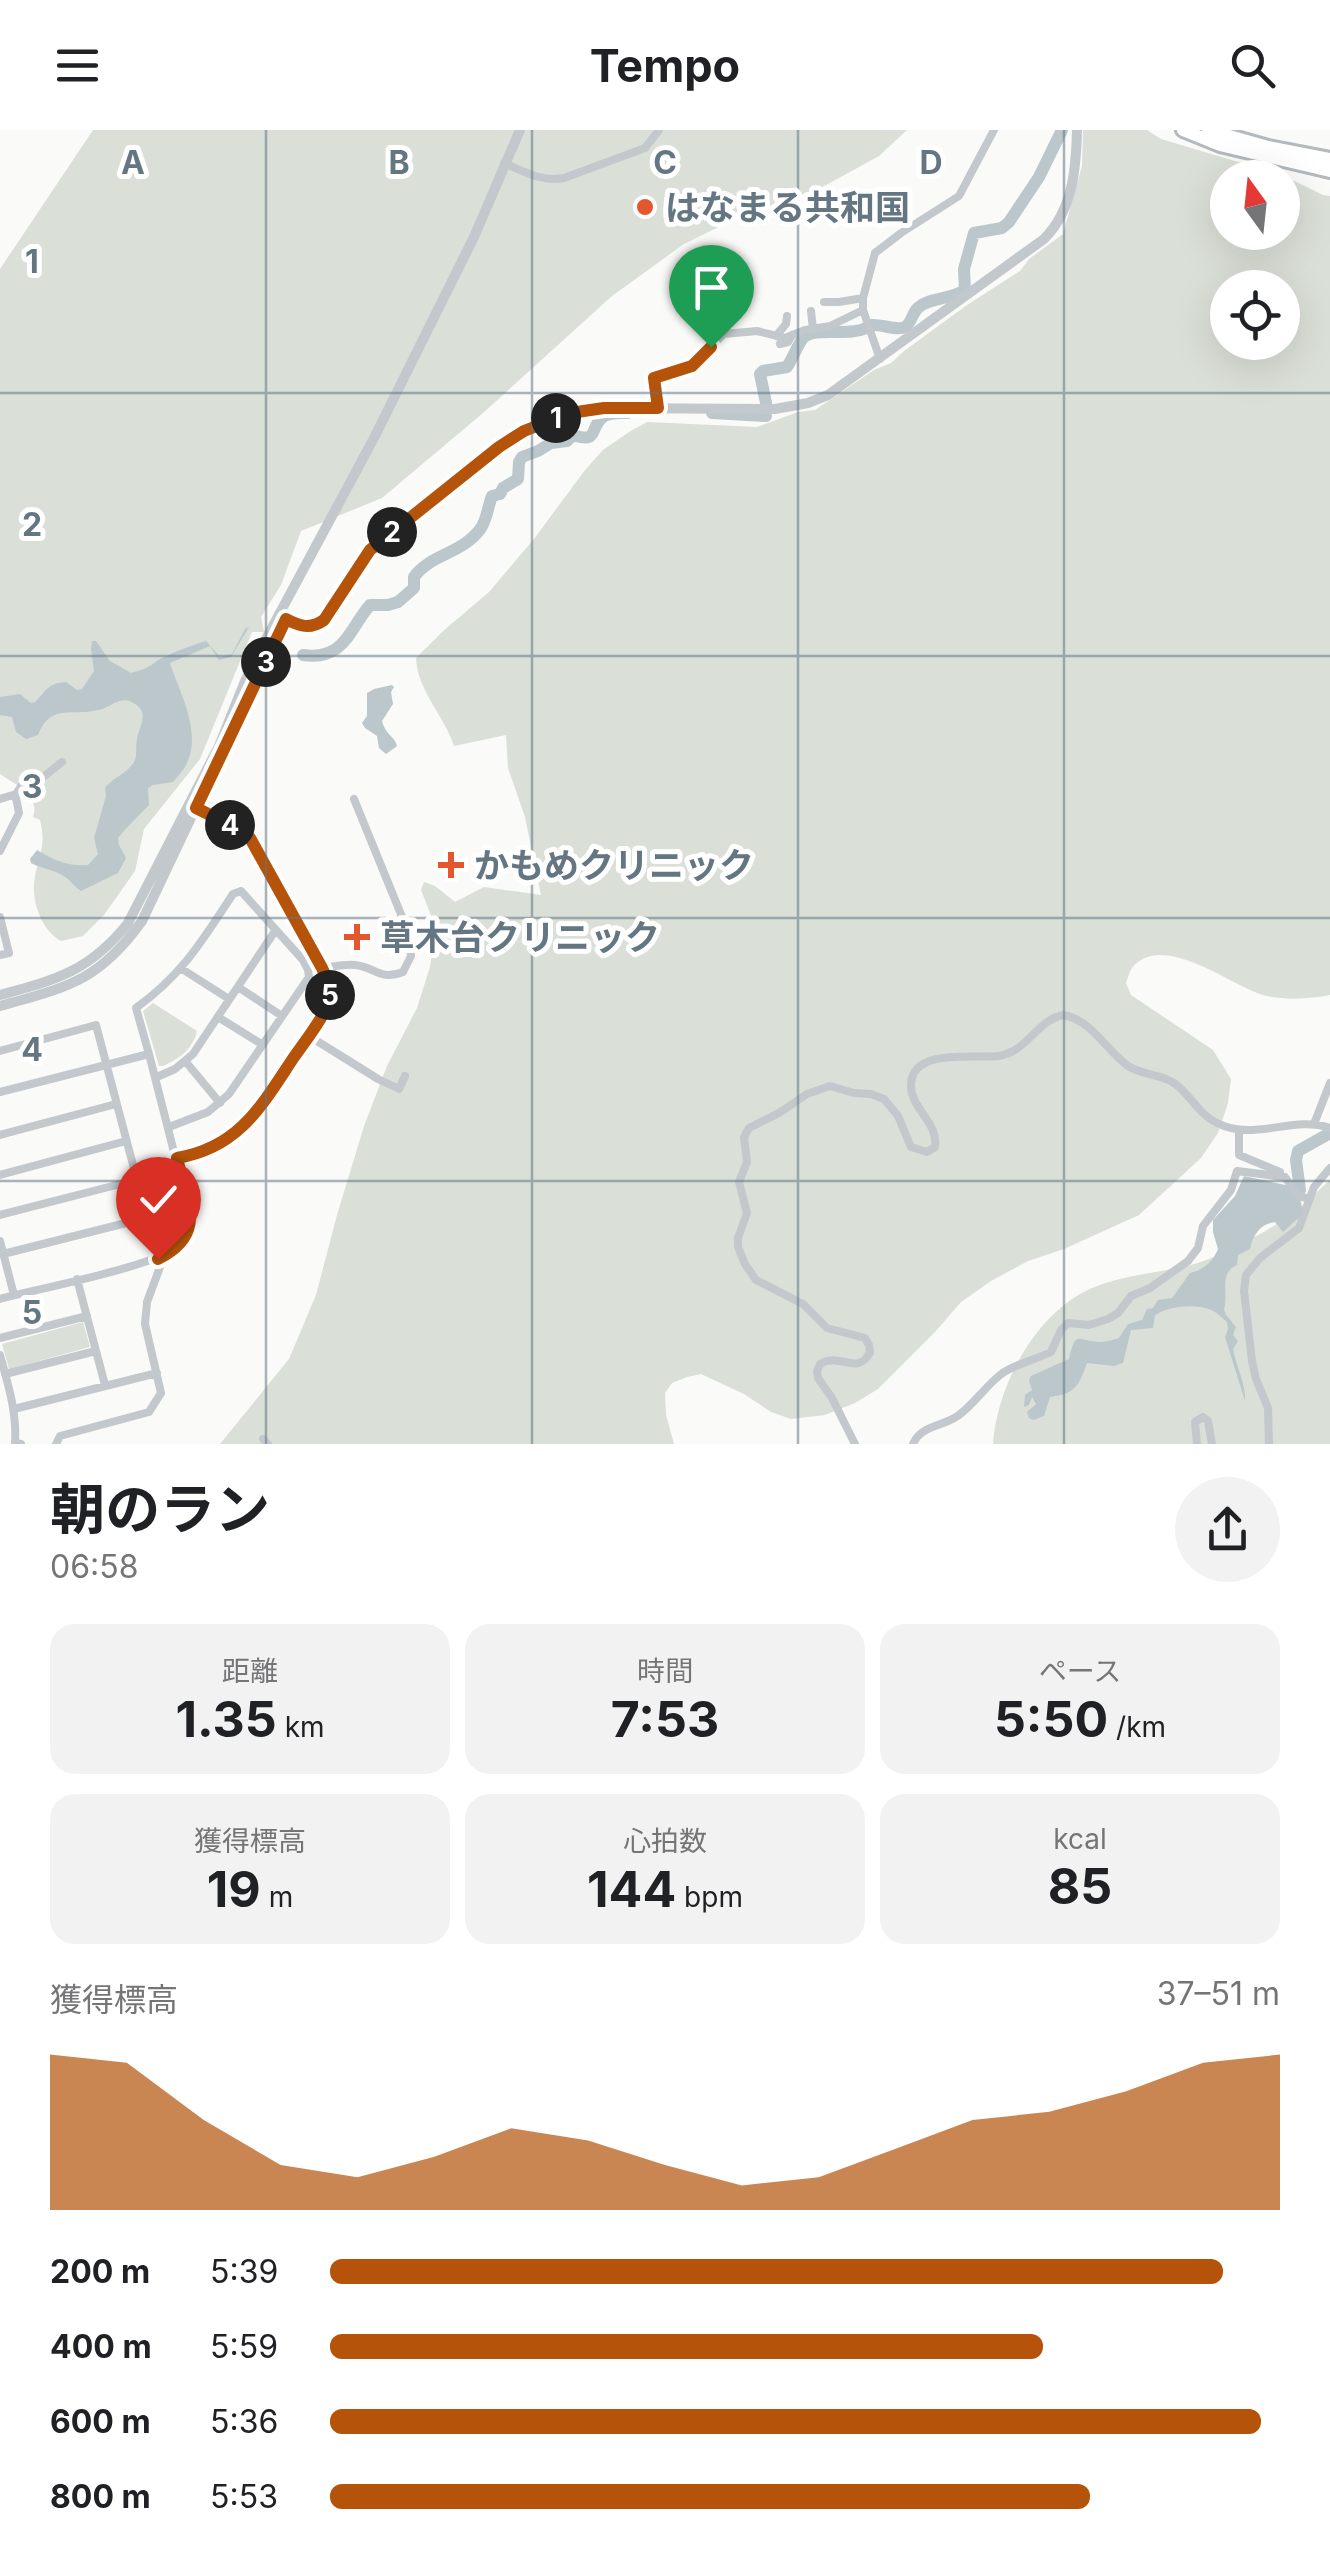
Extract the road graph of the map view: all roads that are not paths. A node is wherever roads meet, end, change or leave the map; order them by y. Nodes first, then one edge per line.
1 (520, 130) edge
2 (658, 130) edge
3 (994, 130) edge
4 (1077, 130) edge
5 (1182, 130) edge
6 (1208, 130) edge
7 (1330, 160) edge
8 (504, 164) junction
9 (1330, 171) edge
10 (863, 298) junction
11 (824, 302) dead end
12 (863, 310) junction
13 (811, 311) dead end
14 (788, 316) dead end
15 (812, 328) junction
16 (778, 340) junction
17 (880, 359) junction
18 (658, 408) junction
19 (282, 617) junction
20 (62, 762) dead end
21 (14, 796) junction
22 (0, 799) edge
23 (354, 799) dead end
24 (192, 806) junction
25 (0, 851) edge
26 (0, 917) edge
27 (275, 931) junction
28 (0, 955) edge
29 (182, 968) junction
30 (322, 968) junction
31 (238, 987) junction
32 (0, 995) edge
33 (229, 999) junction
34 (0, 1006) edge
35 (282, 1016) junction
36 (218, 1017) junction
37 (309, 1036) junction
38 (263, 1045) junction
39 (0, 1050) edge
40 (150, 1054) junction
41 (186, 1062) junction
42 (106, 1064) junction
43 (405, 1076) dead end
44 (157, 1077) junction
45 (1330, 1083) edge
46 (0, 1092) edge
47 (220, 1102) junction
48 (116, 1104) junction
49 (1314, 1124) junction
50 (168, 1127) junction
51 (1330, 1128) edge
52 (1240, 1130) junction
53 (0, 1135) edge
54 (126, 1141) junction
55 (177, 1158) junction
56 (1330, 1168) edge
57 (0, 1175) edge
58 (1287, 1178) junction
59 (136, 1180) junction
60 (1310, 1199) junction
61 (0, 1215) edge
62 (146, 1218) junction
63 (0, 1241) edge
64 (4, 1254) junction
65 (158, 1259) junction
66 (77, 1279) junction
67 (14, 1295) junction
68 (0, 1298) edge
69 (87, 1316) junction
70 (0, 1338) edge
71 (96, 1351) junction
72 (0, 1354) edge
73 (157, 1372) junction
74 (5, 1374) junction
75 (105, 1385) junction
76 (14, 1409) junction
77 (21, 1444) edge
78 (56, 1444) edge
79 (855, 1444) edge
80 (913, 1444) edge
81 (1197, 1444) edge
82 (1212, 1444) edge
83 (1269, 1444) edge

1 - 8 street
2 - 8 street
3 - 10 street
4 - 17 street
5 - 9 highway
6 - 7 highway
8 - 19 street
10 - 11 street
10 - 12 street
12 - 15 street
12 - 17 street
13 - 15 street
14 - 16 street
15 - 16 street
16 - 18 street
17 - 18 street
18 - 19 street
19 - 24 street
20 - 21 street
21 - 22 street
21 - 25 street
23 - 30 street
24 - 30 street
24 - 32 street
24 - 34 street
26 - 28 street
27 - 29 street
27 - 31 street
27 - 35 street
29 - 33 street
29 - 40 street
30 - 37 street
31 - 33 street
31 - 35 street
33 - 36 street
35 - 38 street
36 - 38 street
36 - 41 street
37 - 43 street
37 - 55 street
38 - 47 street
39 - 42 street
40 - 42 street
40 - 44 street
41 - 44 street
41 - 47 street
42 - 46 street
42 - 48 street
44 - 50 street
45 - 49 street
47 - 50 street
48 - 53 street
48 - 54 street
49 - 51 street
49 - 52 street
50 - 55 street
52 - 58 street
52 - 79 street
54 - 57 street
54 - 59 street
55 - 65 street
56 - 60 street
58 - 60 street
58 - 80 street
59 - 61 street
59 - 62 street
60 - 83 street
62 - 64 street
62 - 65 street
63 - 64 street
64 - 67 street
65 - 66 street
65 - 73 street
66 - 67 street
66 - 69 street
67 - 68 street
69 - 70 street
69 - 71 street
71 - 74 street
71 - 75 street
72 - 74 street
73 - 75 street
73 - 78 street
74 - 76 street
75 - 76 street
76 - 77 street
81 - 82 street

